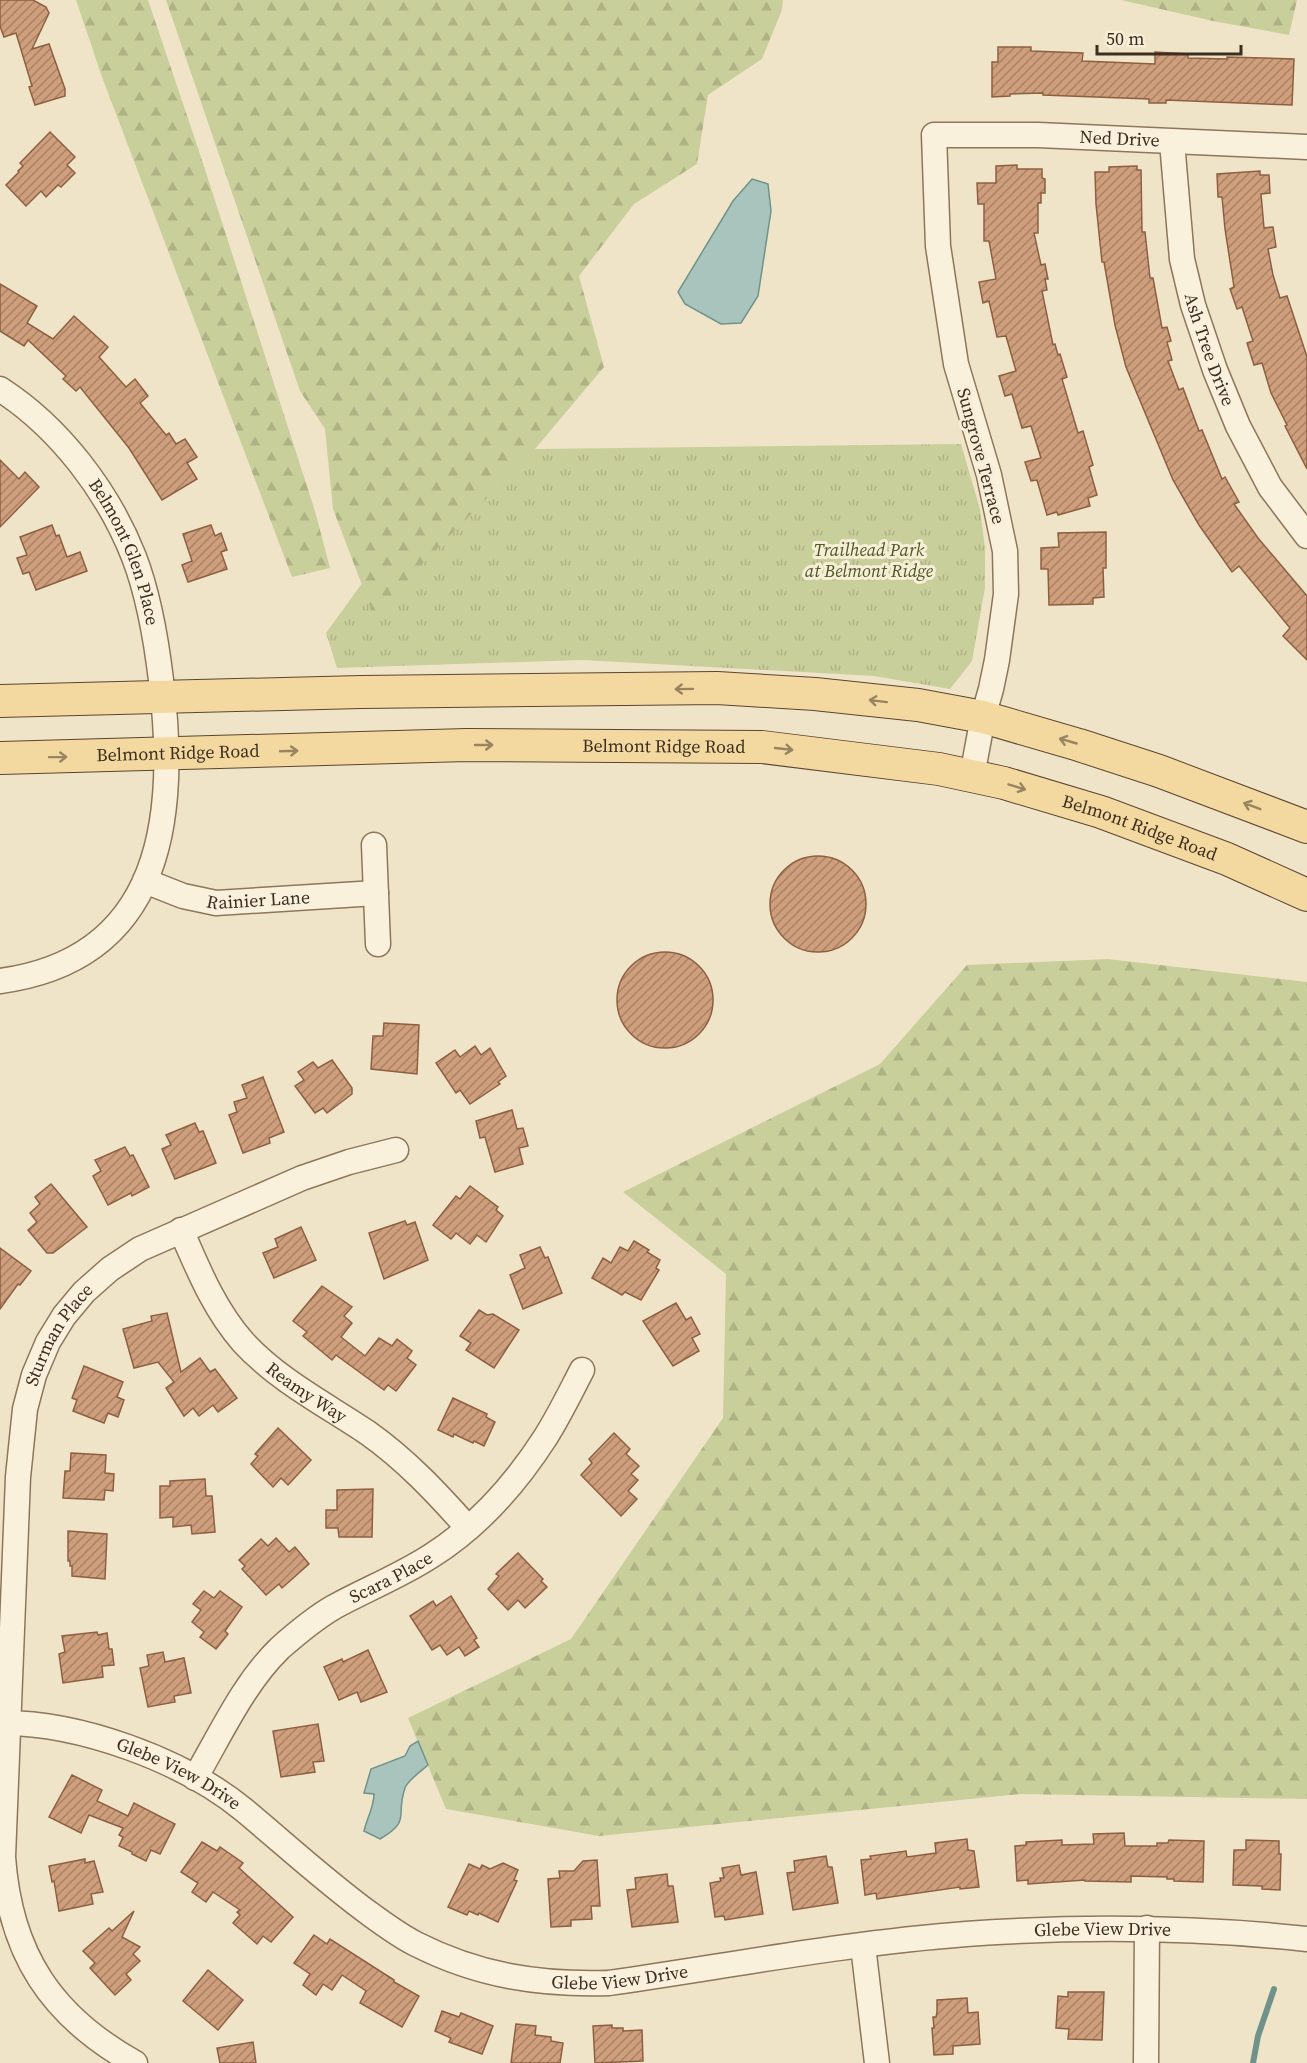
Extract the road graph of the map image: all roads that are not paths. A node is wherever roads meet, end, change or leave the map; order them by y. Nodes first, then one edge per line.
1 (934, 135) joint
2 (1172, 142) junction
3 (1307, 147) edge
4 (0, 389) edge
5 (1307, 536) edge
6 (164, 698) junction
7 (0, 701) edge
8 (982, 717) junction
9 (168, 755) junction
10 (0, 758) edge
11 (972, 776) junction
12 (1307, 827) edge
13 (374, 845) dead end
14 (145, 881) junction
15 (376, 893) junction
16 (1307, 895) edge
17 (378, 944) dead end
18 (0, 981) edge
19 (396, 1150) dead end
20 (181, 1230) junction
21 (582, 1370) dead end
22 (468, 1528) junction
23 (4, 1723) edge
24 (195, 1778) junction
25 (1147, 1928) junction
26 (1307, 1939) edge
27 (863, 1946) junction
28 (135, 2063) edge
29 (878, 2063) edge
30 (1146, 2063) edge

1 - 2 street, Ned Drive
1 - 8 street, Sungrove Terrace
2 - 3 street, Ned Drive
2 - 5 street, Ash Tree Drive
4 - 6 street, Belmont Glen Place
6 - 7 main road
8 -> 6 main road
6 - 9 street, Belmont Glen Place
8 - 11 street, Sungrove Terrace
12 -> 8 main road
10 -> 9 main road, Belmont Ridge Road
9 -> 11 main road, Belmont Ridge Road
9 - 14 street, Belmont Glen Place
11 -> 16 main road, Belmont Ridge Road
13 - 15 street
14 - 15 street, Rainier Lane
14 - 18 street, Belmont Glen Place
15 - 17 street
19 - 20 street, Sturman Place
20 - 22 street, Reamy Way
20 - 23 street, Sturman Place
21 - 22 street, Scara Place
22 - 24 street, Scara Place
23 - 24 street, Glebe View Drive
23 - 28 street, Sturman Place
24 - 27 street, Glebe View Drive
25 - 26 street, Glebe View Drive
25 - 27 street, Glebe View Drive
25 - 30 street
27 - 29 street

